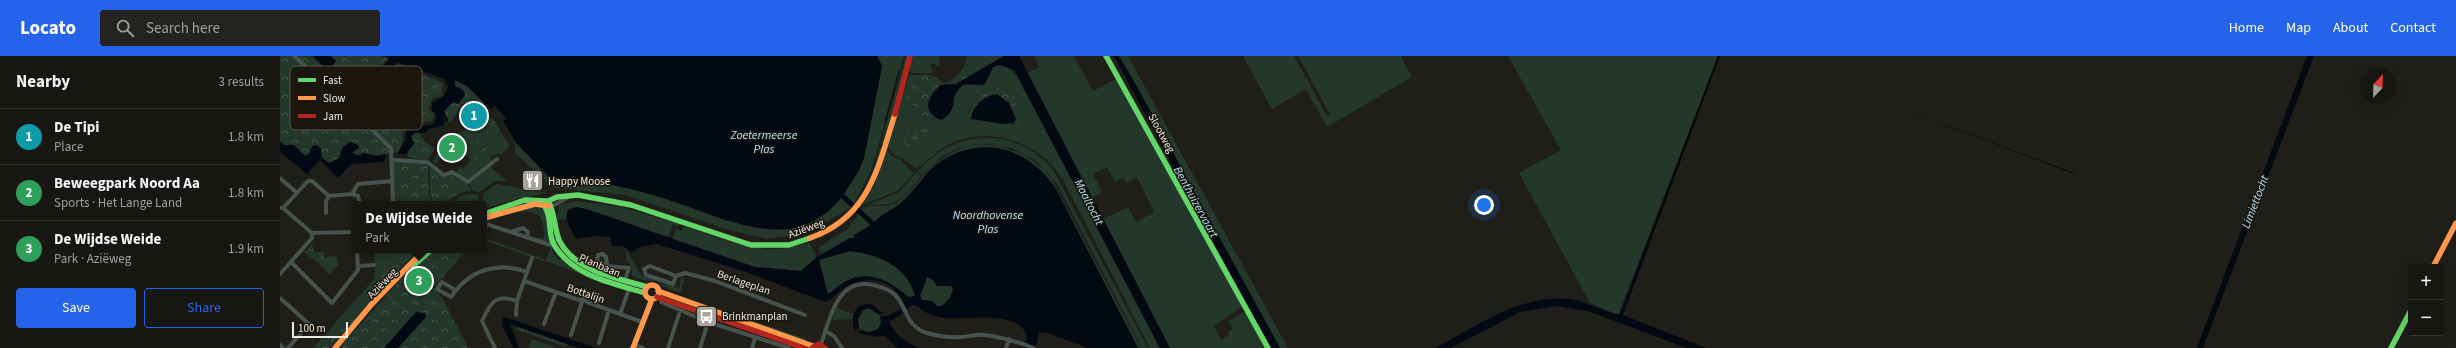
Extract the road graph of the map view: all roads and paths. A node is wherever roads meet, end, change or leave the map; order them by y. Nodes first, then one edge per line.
1 (294, 56) edge
2 (910, 56) edge
3 (1106, 56) edge
4 (305, 66) edge
5 (372, 130) edge
6 (497, 159) dead end
7 (392, 160) junction
8 (280, 178) edge
9 (393, 181) junction
10 (297, 193) junction
11 (352, 194) junction
12 (329, 196) junction
13 (576, 197) junction
14 (359, 201) edge
15 (394, 201) edge
16 (548, 201) junction
17 (552, 206) junction
18 (545, 207) junction
19 (281, 208) edge
20 (326, 213) dead end
21 (487, 215) edge
22 (487, 215) edge
23 (2456, 223) edge
24 (489, 225) dead end
25 (351, 232) edge
26 (511, 232) junction
27 (312, 233) junction
28 (527, 237) junction
29 (556, 240) junction
30 (358, 253) edge
31 (422, 253) edge
32 (532, 258) dead end
33 (290, 262) junction
34 (2435, 264) edge
35 (358, 266) junction
36 (374, 266) dead end
37 (607, 266) dead end
38 (528, 272) junction
39 (280, 274) edge
40 (676, 276) junction
41 (524, 281) junction
42 (625, 283) junction
43 (455, 290) dead end
44 (556, 292) junction
45 (628, 292) dead end
46 (653, 295) junction
47 (280, 298) edge
48 (583, 299) junction
49 (517, 301) junction
50 (609, 310) junction
51 (620, 314) junction
52 (679, 314) dead end
53 (516, 315) dead end
54 (697, 315) junction
55 (805, 315) dead end
56 (2408, 316) edge
57 (642, 322) junction
58 (708, 322) junction
59 (544, 324) dead end
60 (825, 331) junction
61 (570, 335) dead end
62 (755, 338) junction
63 (776, 338) junction
64 (1009, 339) junction
65 (599, 342) dead end
66 (280, 345) edge
67 (773, 345) junction
68 (633, 346) edge
69 (823, 346) edge
70 (784, 347) edge
71 (813, 347) edge
72 (283, 348) edge
73 (288, 348) edge
74 (335, 348) edge
75 (495, 348) edge
76 (643, 348) edge
77 (668, 348) edge
78 (700, 348) edge
79 (752, 348) edge
80 (790, 348) edge
81 (804, 348) edge
82 (842, 348) edge
83 (1006, 348) edge
84 (1034, 348) edge
85 (1268, 348) edge
86 (2391, 348) edge

1 - 4 street
2 - 13 street, Aziëweg
3 - 85 street, Slootweg
5 - 7 street
6 - 7 street
7 - 9 street
8 - 10 street
9 - 11 street
9 - 15 street
10 - 12 street
10 - 19 street
11 - 12 street
11 - 14 street
12 - 20 street
13 - 16 street, Aziëweg
13 - 17 street, Aziëweg
16 - 17 street, Planbaan
16 - 18 street
16 - 21 street, Aziëweg
17 - 18 street, Aziëweg
17 - 29 street, Planbaan
18 - 22 street, Aziëweg
18 - 29 street, Planbaan
19 - 27 street
23 - 34 street
24 - 26 street
25 - 27 street
26 - 28 street
26 - 28 street
27 - 33 street
28 - 29 street
29 - 42 street, Planbaan
30 - 35 street
31 - 74 street, Aziëweg
32 - 38 street
33 - 35 street
33 - 39 street
35 - 36 street
37 - 42 street
38 - 41 street
38 - 43 street
40 - 40 street, Berlageplan
40 - 55 street, Berlageplan
41 - 44 street, Bottalijn
41 - 49 street
42 - 46 street, Planbaan
44 - 48 street, Bottalijn
44 - 59 street
45 - 51 street
46 - 54 street, Planbaan
46 - 57 street
46 - 71 street, Planbaan
47 - 73 street
48 - 50 street, Bottalijn
48 - 61 street
49 - 53 street
49 - 75 street
50 - 51 street, Bottalijn
50 - 65 street
51 - 57 street, Bottalijn
52 - 77 street
54 - 58 street
54 - 63 street, Planbaan
56 - 86 street
57 - 68 street
58 - 62 street
58 - 78 street
60 - 64 street
60 - 69 street
60 - 82 street
62 - 67 street
62 - 79 street
63 - 67 street
63 - 81 street, Planbaan
64 - 83 street
64 - 84 street
66 - 72 street
67 - 70 street
68 - 76 street
69 - 71 street
70 - 80 street

